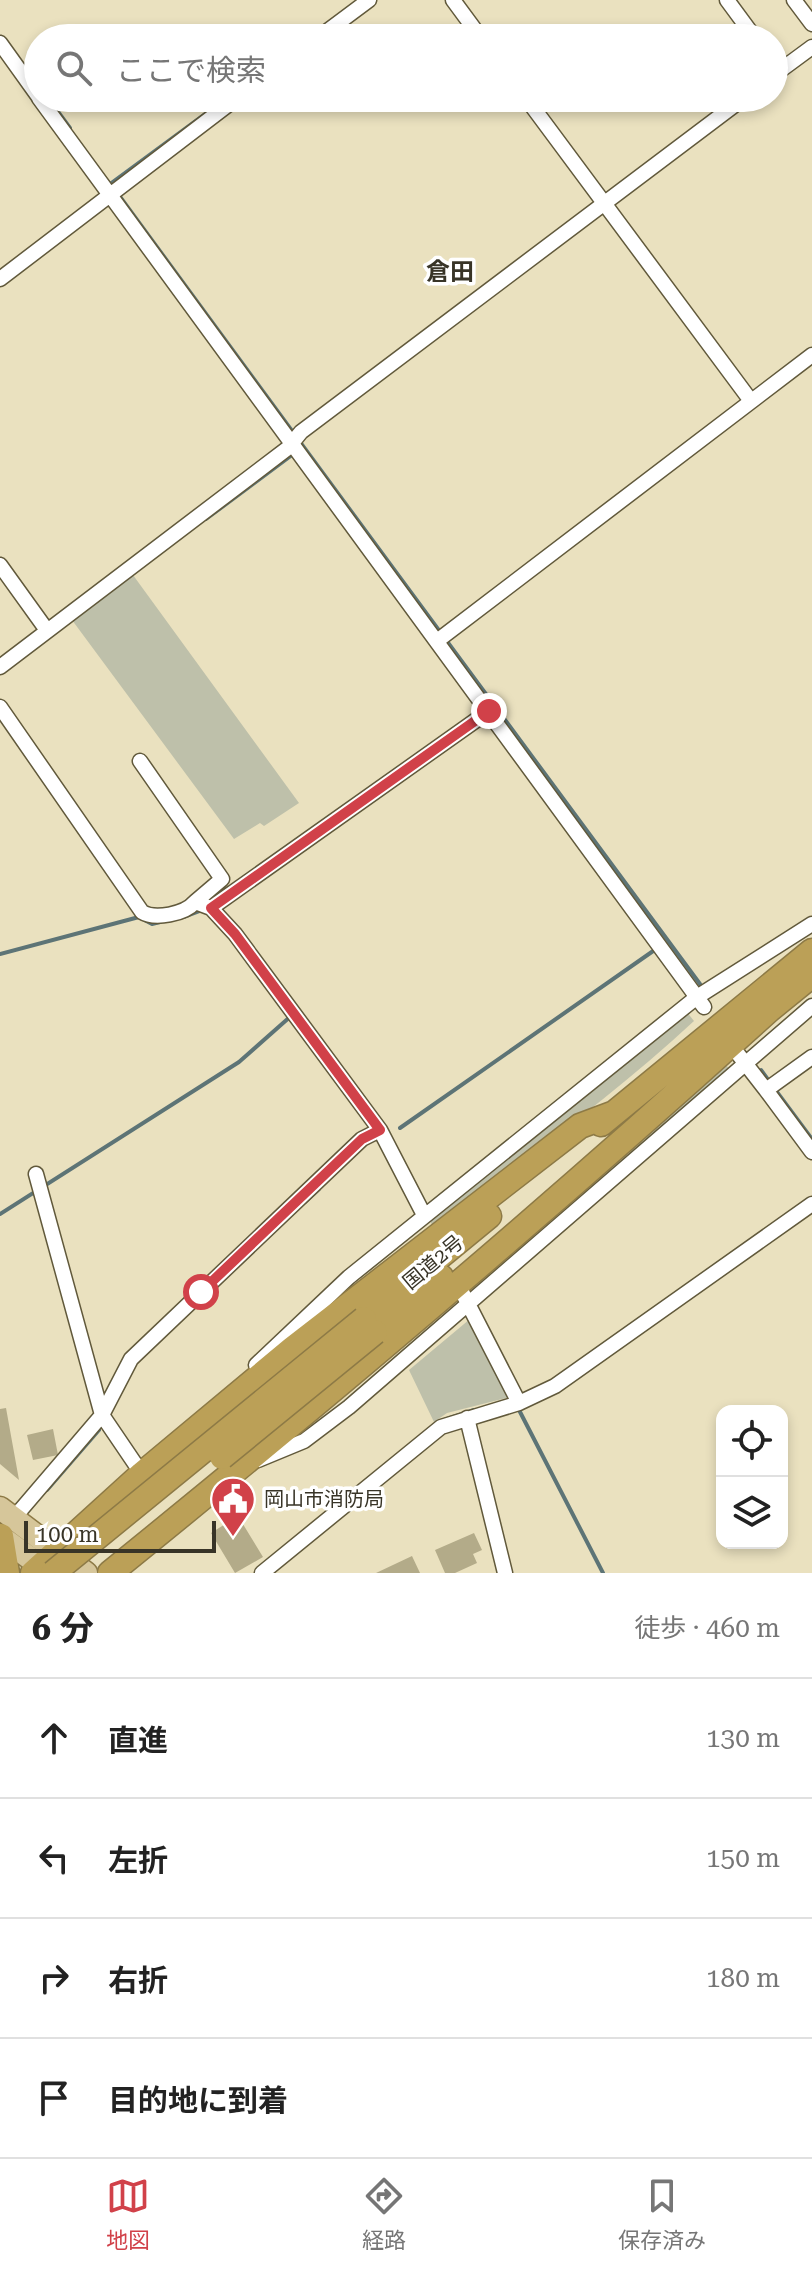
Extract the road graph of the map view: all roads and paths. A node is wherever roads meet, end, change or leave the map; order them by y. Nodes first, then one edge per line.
1 (369, 0) edge
2 (453, 0) edge
3 (727, 0) edge
4 (794, 0) edge
5 (337, 24) edge
6 (471, 24) edge
7 (745, 24) edge
8 (812, 24) edge
9 (0, 43) edge
10 (812, 47) edge
11 (788, 62) edge
12 (24, 76) edge
13 (51, 112) edge
14 (218, 112) edge
15 (536, 112) edge
16 (725, 112) edge
17 (113, 190) junction
18 (603, 202) junction
19 (0, 279) edge
20 (812, 355) edge
21 (751, 401) junction
22 (295, 438) junction
23 (0, 565) edge
24 (5, 584) edge
25 (46, 629) junction
26 (441, 638) junction
27 (0, 667) edge
28 (0, 707) edge
29 (489, 711) junction
30 (140, 761) dead end
31 (204, 906) junction
32 (812, 924) edge
33 (812, 951) edge
34 (812, 975) edge
35 (701, 1002) junction
36 (812, 1006) edge
37 (769, 1010) junction
38 (812, 1057) edge
39 (742, 1059) junction
40 (770, 1087) junction
41 (612, 1114) junction
42 (380, 1130) junction
43 (812, 1152) edge
44 (39, 1184) dead end
45 (812, 1204) edge
46 (423, 1216) junction
47 (430, 1232) dead end
48 (466, 1298) junction
49 (370, 1325) junction
50 (442, 1329) junction
51 (348, 1378) junction
52 (519, 1403) junction
53 (102, 1415) junction
54 (467, 1418) junction
55 (161, 1458) junction
56 (142, 1474) junction
57 (223, 1479) junction
58 (3, 1525) edge
59 (47, 1567) edge
60 (7, 1573) edge
61 (80, 1573) edge
62 (86, 1573) edge
63 (110, 1573) edge
64 (262, 1573) edge
65 (505, 1573) edge

1 - 5 street
2 - 6 street
3 - 7 street
4 - 8 street
9 - 12 street
10 - 11 street
13 - 17 street
14 - 17 street
15 - 18 street
16 - 18 street
17 - 19 street
17 - 22 street
18 - 21 street
18 - 22 street
20 - 21 street
21 - 26 street
22 - 25 street
22 - 26 street
23 - 24 street
24 - 25 street
25 - 27 street
26 - 29 street
28 - 31 street
29 - 31 street
29 - 35 street
30 - 31 street
31 - 42 street
32 - 35 street
33 - 41 highway, 国道2号
34 - 37 highway, 国道2号
35 - 46 street
36 - 39 street
37 - 49 highway, 国道2号
37 - 51 highway
38 - 40 street
39 - 40 street
39 - 48 street
40 - 43 street
41 - 49 highway, 国道2号
41 - 55 highway
42 - 46 street
42 - 53 street
44 - 53 street
45 - 52 street
46 - 47 street
46 - 55 street
48 - 50 street
48 - 52 street
49 - 59 highway, 国道2号, bridge
49 - 61 highway, 国道2号, bridge
50 - 51 street
50 - 57 street
51 - 57 highway
52 - 54 street
53 - 56 street
53 - 58 street
54 - 64 street
54 - 65 street
55 - 56 highway
56 - 59 highway
57 - 63 highway
58 - 59 main road
58 - 60 highway
59 - 62 main road

